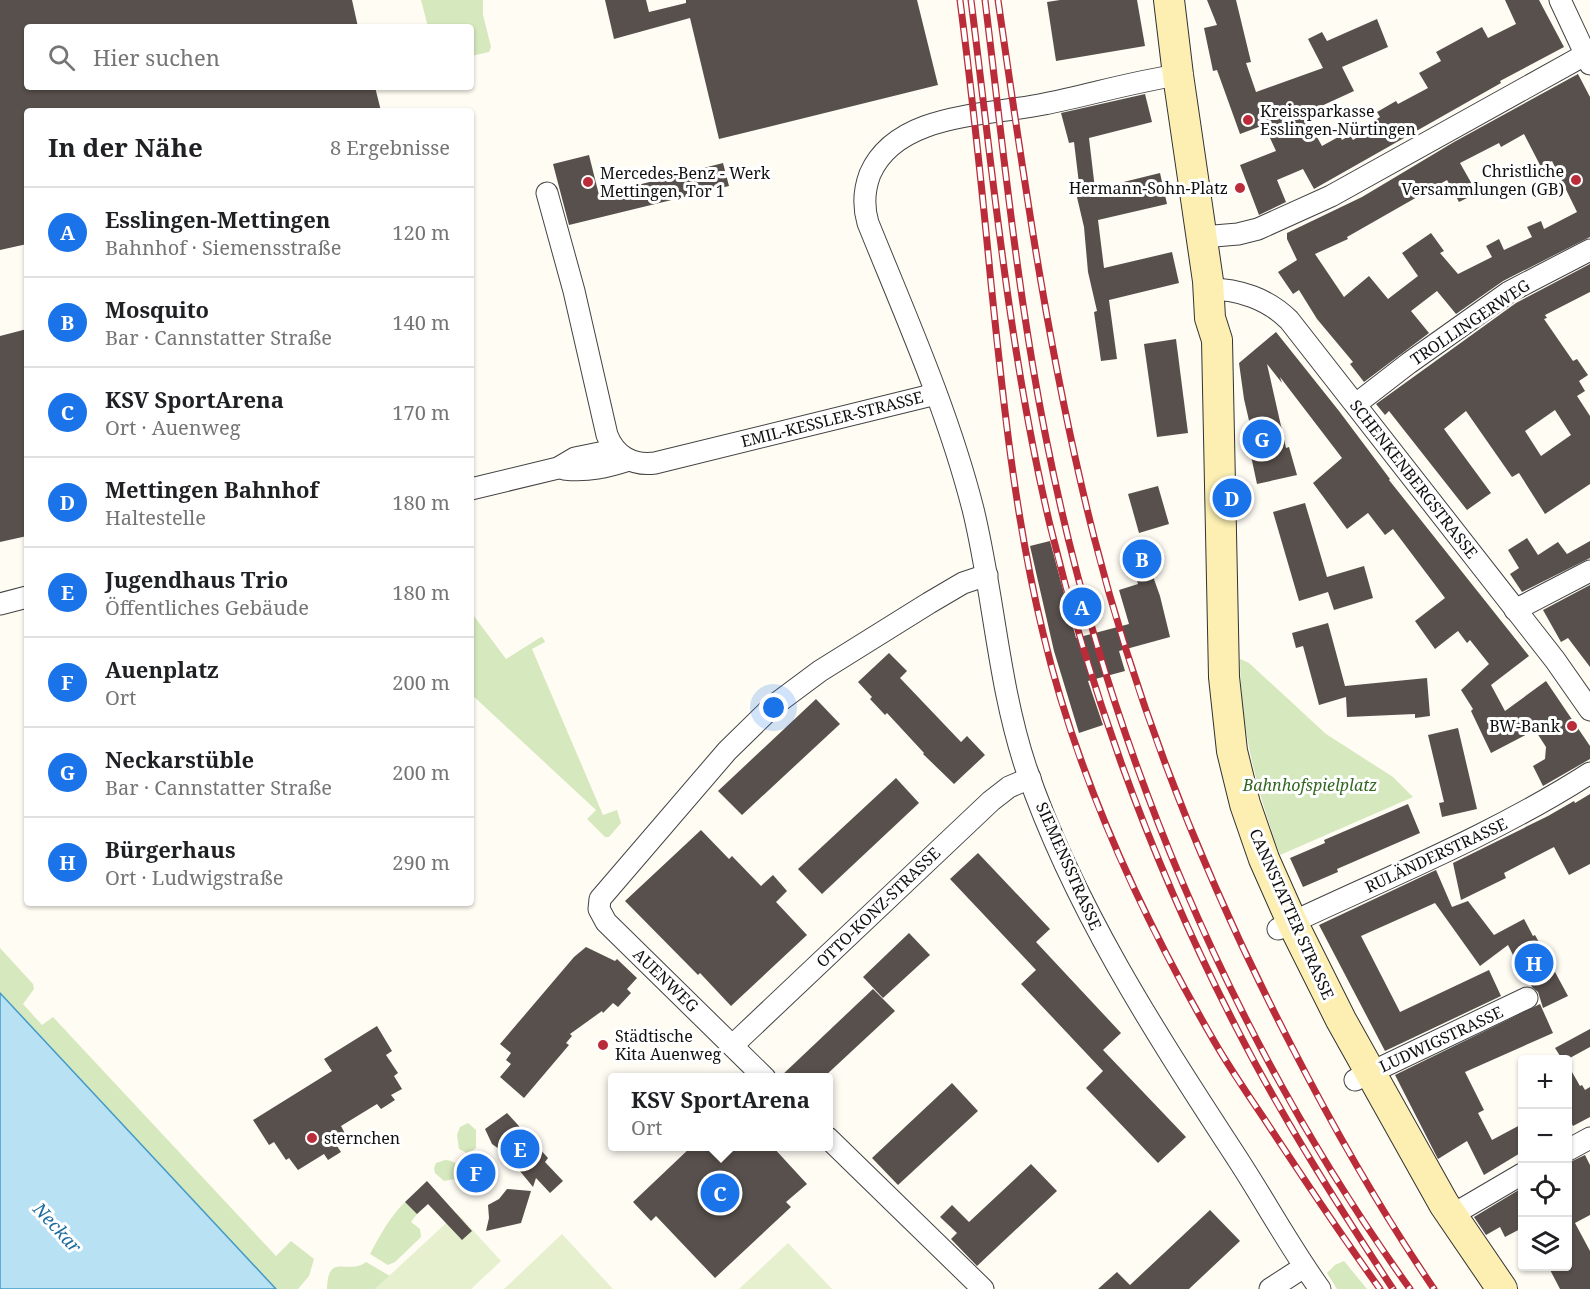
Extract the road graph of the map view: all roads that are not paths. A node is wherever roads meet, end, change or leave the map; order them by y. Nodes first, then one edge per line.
1 (1169, 0) edge
2 (1560, 0) edge
3 (1588, 57) edge
4 (1178, 75) junction
5 (548, 193) dead end
6 (1202, 237) junction
7 (1590, 250) edge
8 (1210, 304) junction
9 (936, 394) junction
10 (1356, 404) junction
11 (622, 455) junction
12 (474, 488) edge
13 (1590, 571) edge
14 (987, 575) junction
15 (24, 598) edge
16 (0, 604) edge
17 (1515, 610) junction
18 (1590, 710) edge
19 (1590, 773) edge
20 (1030, 778) junction
21 (1285, 925) junction
22 (1527, 998) dead end
23 (733, 1045) junction
24 (761, 1073) edge
25 (1363, 1076) junction
26 (1590, 1138) edge
27 (833, 1143) edge
28 (1572, 1148) edge
29 (1518, 1176) edge
30 (1452, 1215) junction
31 (1304, 1267) junction
32 (983, 1289) edge
33 (1270, 1289) edge
34 (1320, 1289) edge
35 (1484, 1289) edge
36 (1502, 1289) edge

1 - 4 main road, CANNSTATTER STRASSE
2 - 3 street
3 - 6 street
4 - 6 main road, CANNSTATTER STRASSE
4 - 9 street, EMIL-KESSLER-STRASSE
5 - 11 street
6 - 8 main road, CANNSTATTER STRASSE
7 - 10 street, TROLLINGERWEG
8 - 10 street, SCHENKENBERGSTRASSE
8 - 21 main road, CANNSTATTER STRASSE
9 - 11 street, EMIL-KESSLER-STRASSE
9 - 14 street, SIEMENSSTRASSE
10 - 17 street, SCHENKENBERGSTRASSE
11 - 12 street, EMIL-KESSLER-STRASSE
13 - 17 street
14 - 20 street, SIEMENSSTRASSE
14 - 23 street, AUENWEG
15 - 16 street
17 - 18 street, SCHENKENBERGSTRASSE
19 - 21 street, RULÄNDERSTRASSE
20 - 23 street, OTTO-KONZ-STRASSE
20 - 31 street, SIEMENSSTRASSE
21 - 25 main road, CANNSTATTER STRASSE
22 - 25 street, LUDWIGSTRASSE
23 - 24 street, AUENWEG
25 - 30 main road, CANNSTATTER STRASSE
25 - 35 main road, CANNSTATTER STRASSE
26 - 28 street
27 - 32 street
29 - 30 street
30 - 36 main road, CANNSTATTER STRASSE
31 - 33 street
31 - 34 street, SIEMENSSTRASSE

